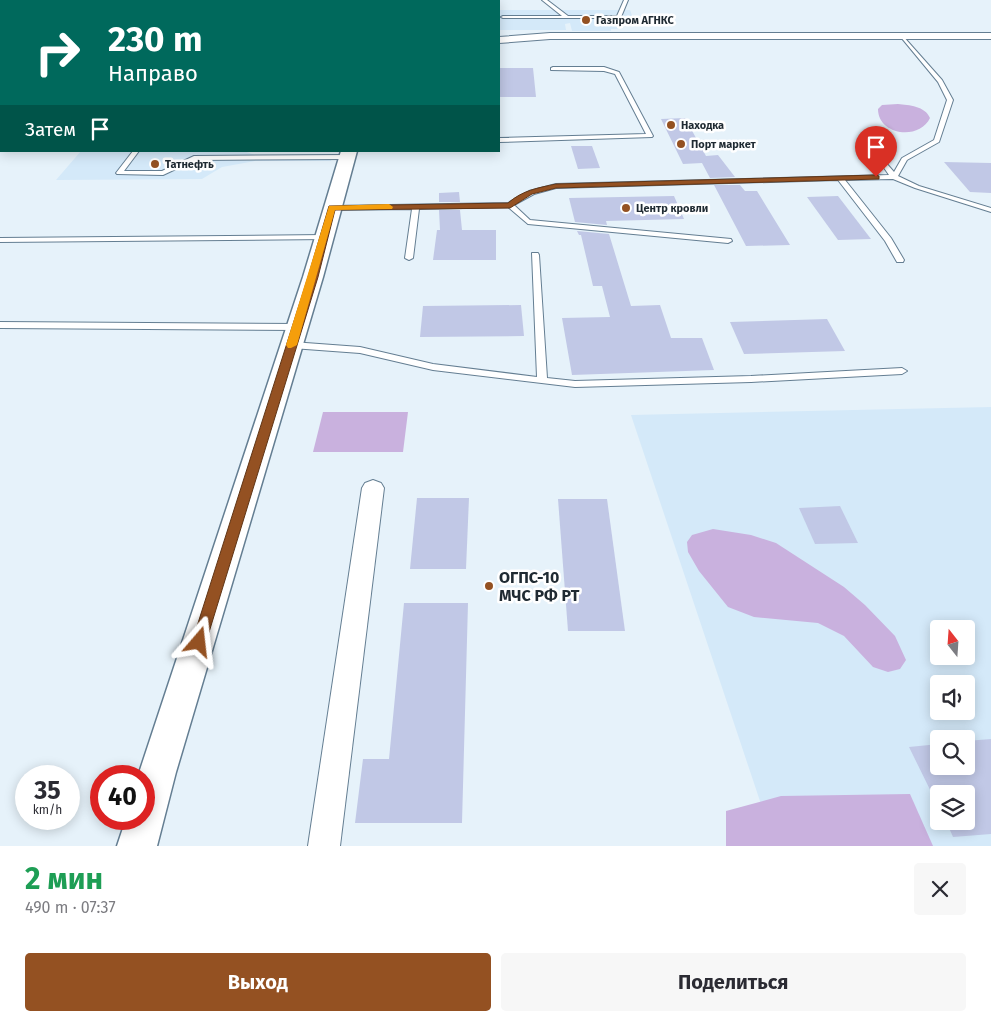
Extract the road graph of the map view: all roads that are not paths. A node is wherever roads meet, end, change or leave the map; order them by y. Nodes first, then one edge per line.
1 (544, 0) edge
2 (626, 0) edge
3 (503, 17) dead end
4 (567, 17) junction
5 (902, 36) junction
6 (991, 36) edge
7 (500, 40) edge
8 (553, 69) dead end
9 (500, 140) edge
10 (135, 152) edge
11 (348, 154) edge
12 (885, 165) dead end
13 (894, 177) junction
14 (840, 178) junction
15 (510, 205) junction
16 (416, 206) junction
17 (332, 208) junction
18 (991, 210) edge
19 (324, 236) junction
20 (0, 240) edge
21 (728, 241) dead end
22 (535, 255) dead end
23 (408, 258) dead end
24 (900, 260) dead end
25 (0, 326) edge
26 (294, 336) junction
27 (902, 371) dead end
28 (542, 380) junction
29 (373, 488) dead end
30 (137, 846) edge
31 (324, 846) edge

1 - 4 lane
2 - 4 lane
3 - 4 lane
5 - 6 street
5 - 7 street
5 - 13 lane
8 - 9 lane
10 - 11 lane
11 - 17 street
12 - 13 lane
13 - 14 lane
13 - 18 lane
14 - 15 lane
14 - 24 lane
15 - 16 lane
15 - 21 lane
16 - 17 lane
16 - 23 lane
17 - 19 street
19 - 20 lane
19 - 26 street
22 - 28 lane
25 - 26 lane
26 - 28 lane
26 - 30 street
27 - 28 lane
29 - 31 street

